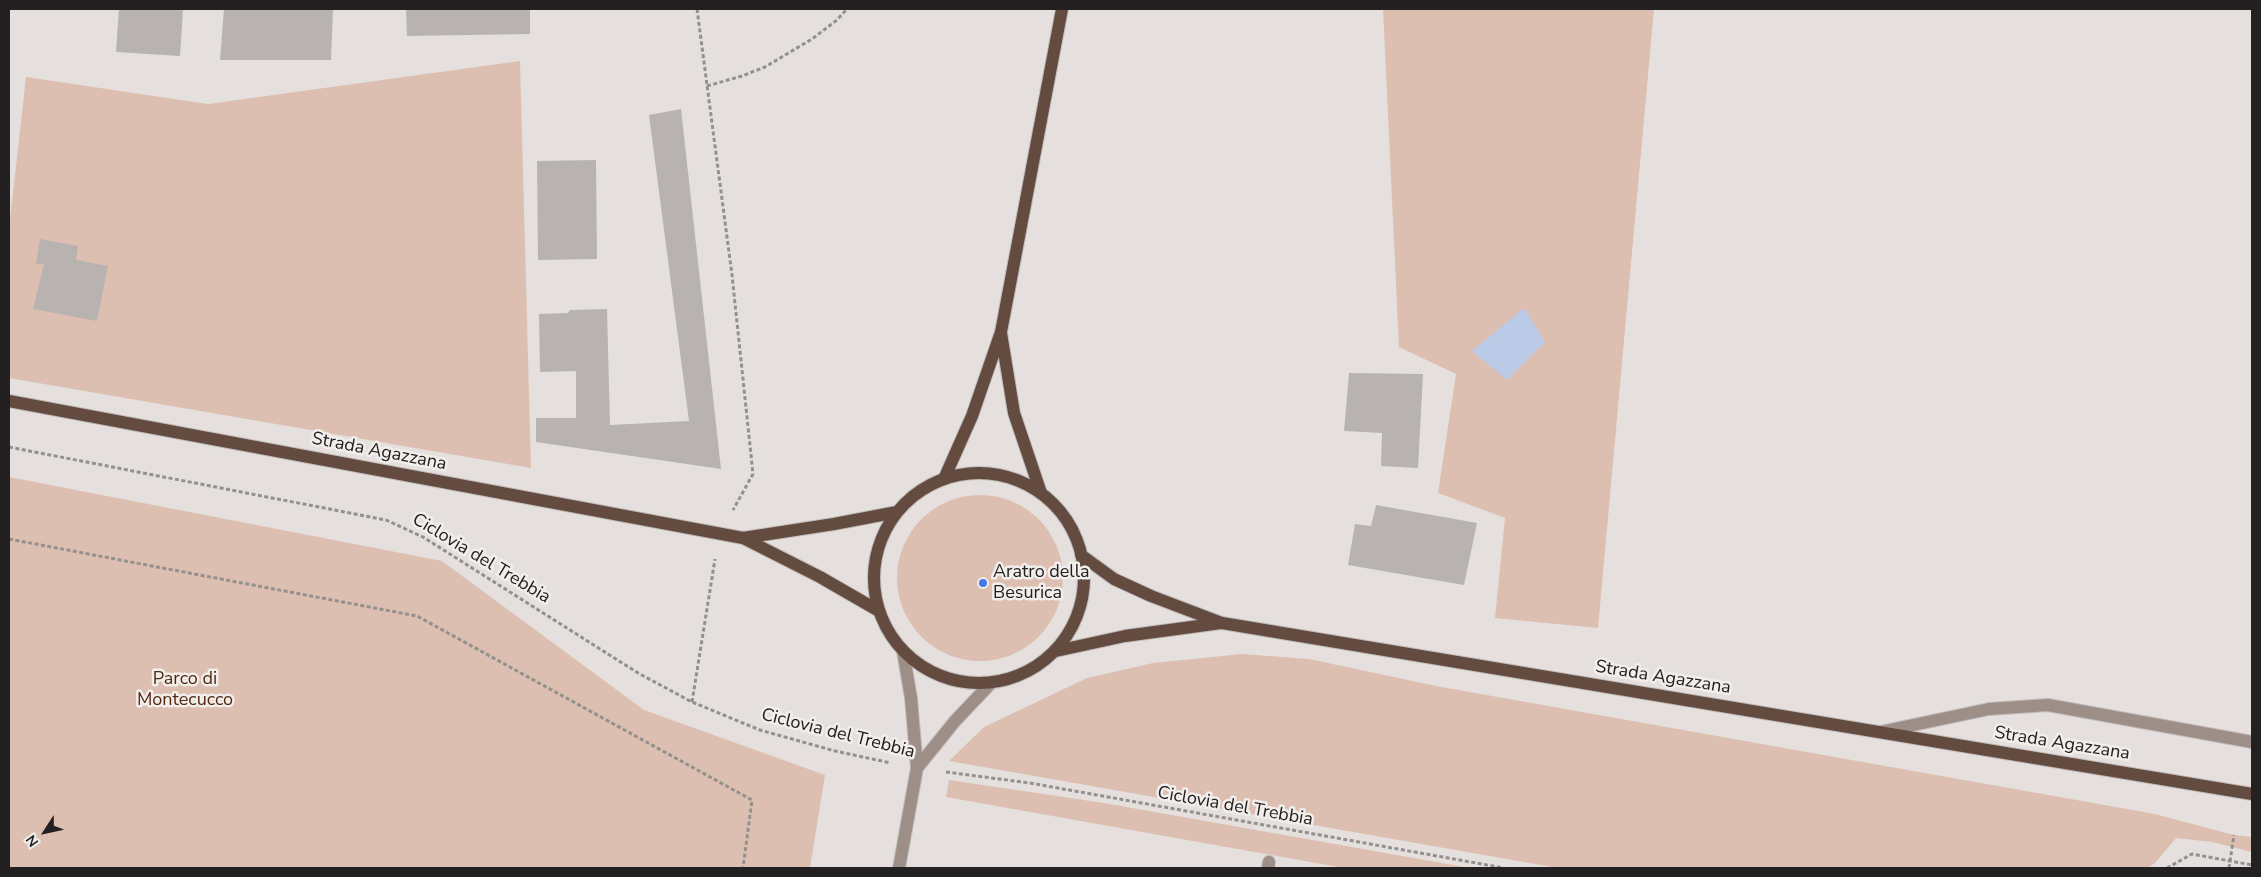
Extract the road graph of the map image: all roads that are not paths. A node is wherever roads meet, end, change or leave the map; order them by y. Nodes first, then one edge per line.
1 (1062, 9) edge
2 (1001, 332) junction
3 (9, 401) edge
4 (944, 479) junction
5 (1041, 493) junction
6 (897, 512) junction
7 (743, 538) junction
8 (1082, 555) junction
9 (879, 611) junction
10 (1222, 623) junction
11 (903, 650) junction
12 (1056, 651) junction
13 (992, 683) junction
14 (1880, 732) junction
15 (2252, 742) edge
16 (917, 768) junction
17 (2252, 794) edge
18 (899, 868) edge

1 - 2 main road
2 - 4 main road
2 - 5 main road
3 - 7 main road, Strada Agazzana
4 - 5 main road
4 - 6 main road
5 - 8 main road
6 - 7 main road
6 - 9 main road
7 - 9 main road
8 - 10 main road, Strada Agazzana
8 - 12 main road
9 - 11 main road
10 - 12 main road
10 - 14 main road, Strada Agazzana
11 - 13 main road
11 - 16 street
12 - 13 main road
13 - 16 street
14 - 15 street
14 - 17 main road, Strada Agazzana
16 - 18 street

